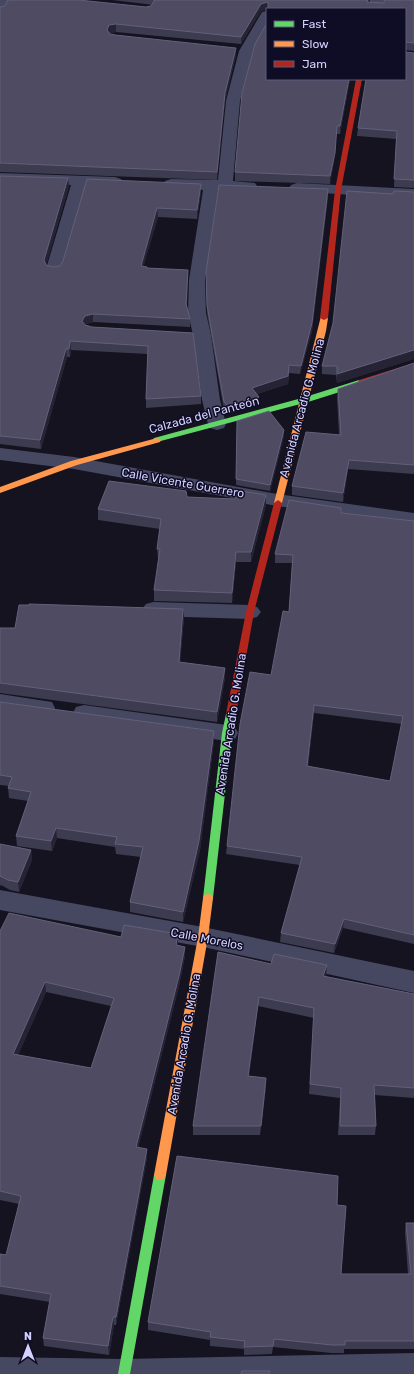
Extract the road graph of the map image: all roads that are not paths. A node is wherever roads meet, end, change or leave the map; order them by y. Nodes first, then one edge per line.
1 (4, 0) edge
2 (0, 10) edge
3 (266, 16) edge
4 (231, 50) edge
5 (246, 51) junction
6 (359, 80) edge
7 (0, 178) edge
8 (80, 181) junction
9 (126, 183) edge
10 (157, 184) edge
11 (218, 186) junction
12 (263, 187) edge
13 (286, 188) edge
14 (338, 190) junction
15 (414, 194) edge
16 (54, 269) edge
17 (414, 364) edge
18 (305, 400) junction
19 (218, 424) junction
20 (0, 454) edge
21 (74, 463) junction
22 (0, 490) edge
23 (277, 500) junction
24 (414, 519) edge
25 (130, 609) edge
26 (250, 612) junction
27 (0, 702) edge
28 (227, 732) junction
29 (0, 900) edge
30 (203, 937) junction
31 (414, 982) edge
32 (414, 1368) edge
33 (0, 1372) edge
34 (124, 1374) edge

1 - 2 street
3 - 5 street
4 - 5 street
5 - 11 street
6 - 14 street, Avenida Arcadio G. Molina
7 - 8 street
8 - 9 street
8 - 16 street
10 - 11 street
11 - 12 street
11 - 19 street
13 - 14 street
14 - 15 street
14 - 18 street, Avenida Arcadio G. Molina
17 - 18 street, Calzada del Panteón
18 - 19 street, Calzada del Panteón
18 - 23 street, Avenida Arcadio G. Molina
19 - 21 street, Calzada del Panteón
20 - 21 street, Calle Vicente Guerrero
21 - 22 street, Calzada del Panteón
21 - 23 street, Calle Vicente Guerrero
23 - 24 street, Calle Vicente Guerrero
23 - 26 street, Avenida Arcadio G. Molina
25 - 26 street
26 - 28 street, Avenida Arcadio G. Molina
27 - 28 street
28 - 30 street, Avenida Arcadio G. Molina
29 - 30 street, Calle Morelos
30 - 31 street, Calle Morelos
30 - 34 street, Avenida Arcadio G. Molina
32 - 34 street
33 - 34 street

